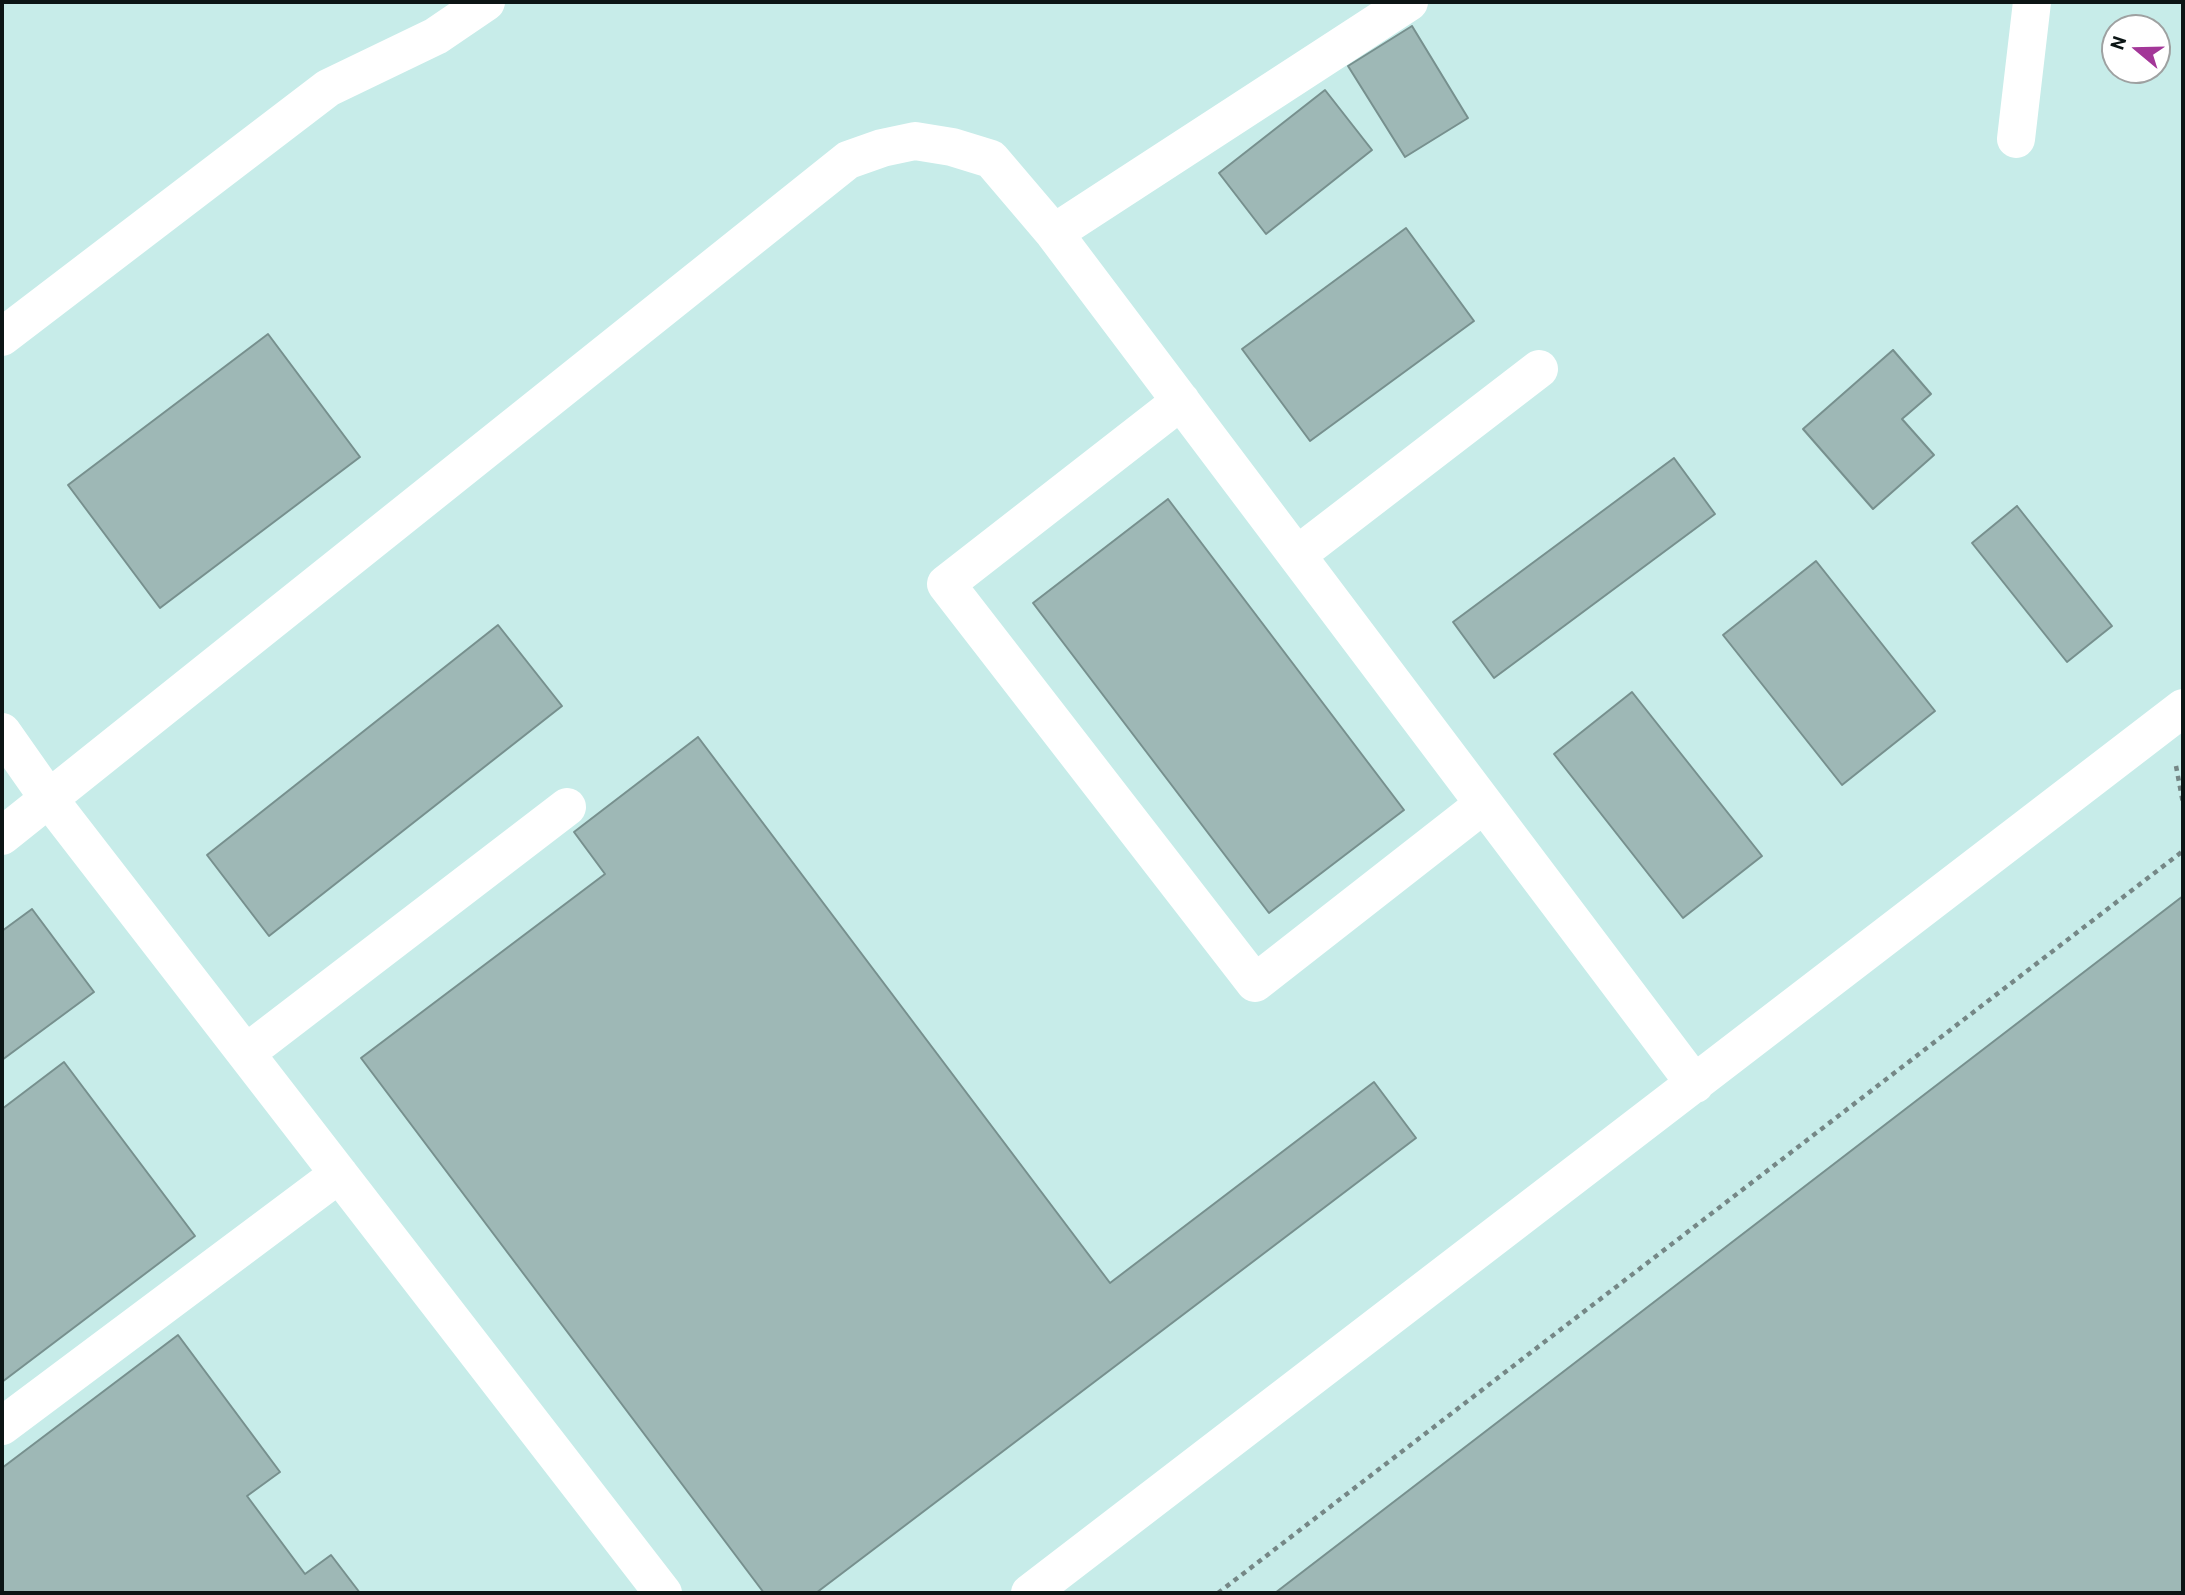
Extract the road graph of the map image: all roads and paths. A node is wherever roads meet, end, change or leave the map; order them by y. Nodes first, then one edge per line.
1 (486, 2) edge
2 (1409, 2) edge
3 (2032, 2) edge
4 (2016, 139) dead end
5 (1054, 233) junction
6 (2, 337) edge
7 (1539, 369) dead end
8 (1181, 401) junction
9 (1297, 555) junction
10 (2183, 708) edge
11 (2, 732) edge
12 (49, 799) junction
13 (1484, 804) junction
14 (567, 807) dead end
15 (2, 836) edge
16 (2183, 851) edge
17 (246, 1053) junction
18 (1695, 1084) junction
19 (339, 1174) junction
20 (2, 1426) edge
21 (663, 1593) edge
22 (1030, 1593) edge
23 (1218, 1593) edge

1 - 6 lane
2 - 5 lane
3 - 4 lane
5 - 8 lane
5 - 12 lane
7 - 9 lane
8 - 9 lane
8 - 13 lane
9 - 13 lane
10 - 18 lane
11 - 12 lane
12 - 15 lane
12 - 17 lane
13 - 18 lane
14 - 17 lane
16 - 23 path
17 - 19 lane
18 - 22 lane
19 - 20 lane
19 - 21 lane

